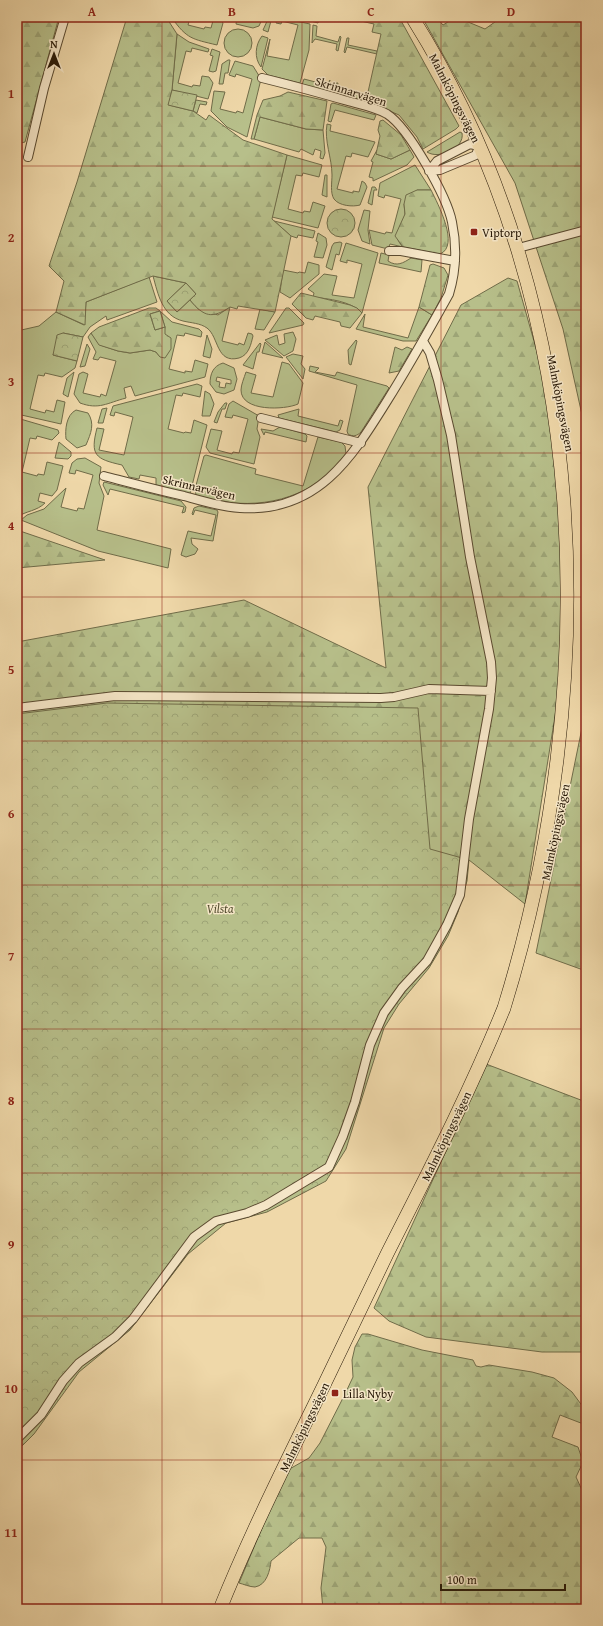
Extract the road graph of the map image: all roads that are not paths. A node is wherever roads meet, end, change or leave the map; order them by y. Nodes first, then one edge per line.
1 (65, 17) edge
2 (412, 17) edge
3 (262, 78) dead end
4 (479, 146) junction
5 (28, 157) dead end
6 (429, 171) junction
7 (586, 230) edge
8 (522, 247) junction
9 (389, 251) dead end
10 (455, 261) junction
11 (423, 342) junction
12 (261, 418) dead end
13 (361, 442) junction
14 (104, 476) dead end
15 (577, 516) dead end
16 (491, 691) junction
17 (17, 708) edge
18 (571, 746) dead end
19 (17, 1439) edge
20 (220, 1609) edge

1 - 5 street
2 - 4 main road, Malmköpingsvägen
3 - 6 street, Skrinnarvägen
4 - 6 street
4 - 6 street
4 - 8 main road, Malmköpingsvägen
6 - 10 street, Skrinnarvägen
7 - 8 street
8 - 15 main road, Malmköpingsvägen
9 - 10 street
10 - 11 street, Skrinnarvägen
11 - 13 street, Skrinnarvägen
11 - 16 street
12 - 13 street
13 - 14 street, Skrinnarvägen
16 - 17 street
16 - 19 street
18 - 20 main road, Malmköpingsvägen

